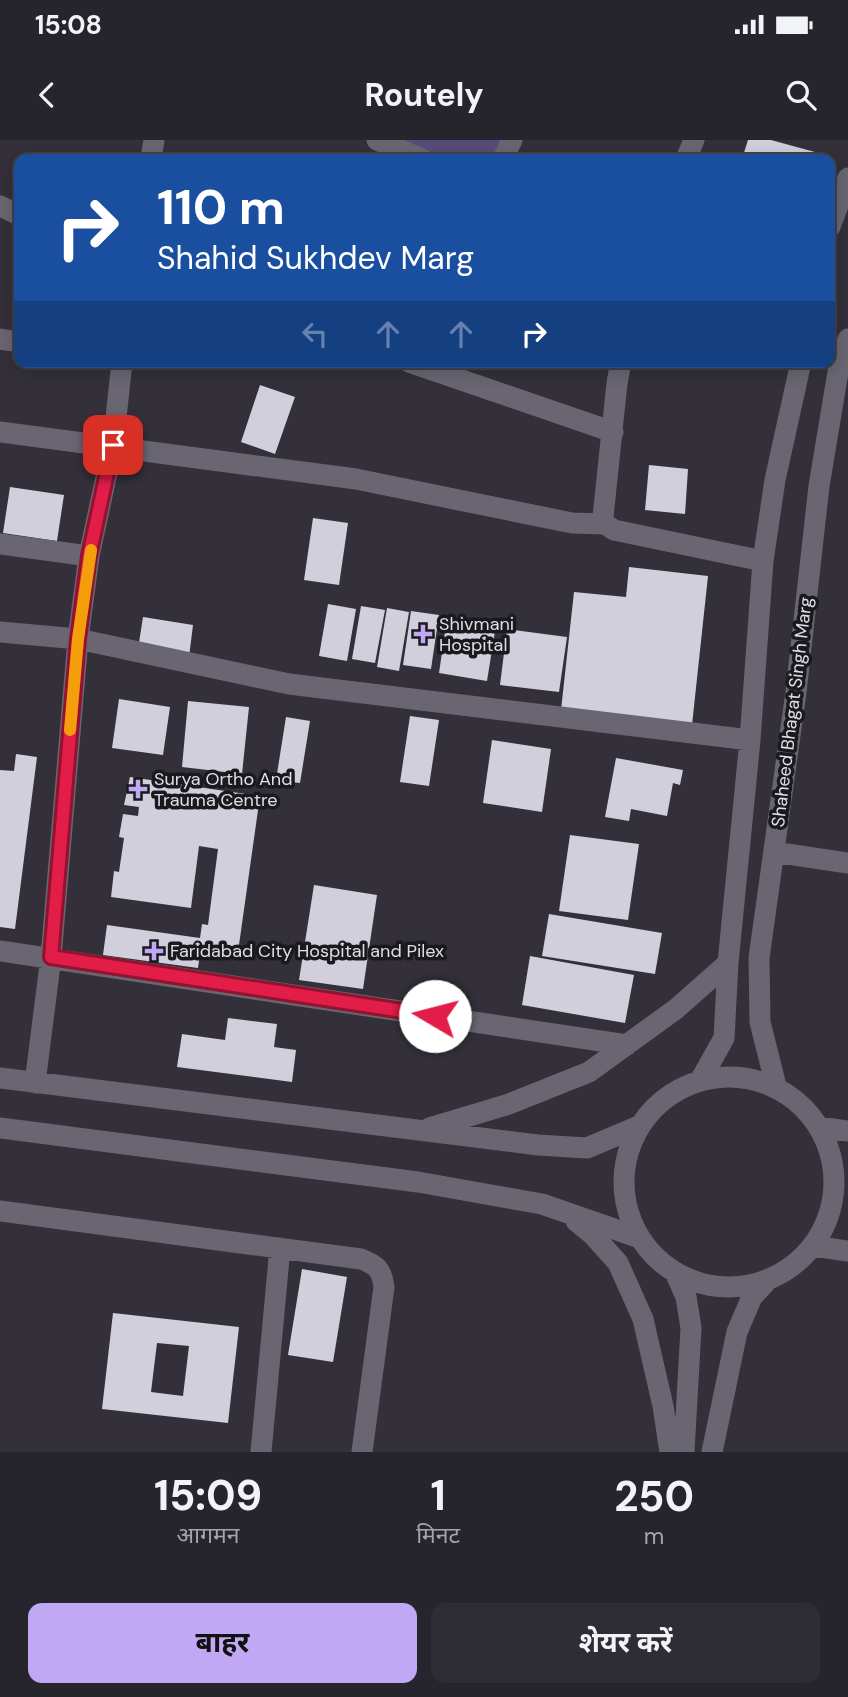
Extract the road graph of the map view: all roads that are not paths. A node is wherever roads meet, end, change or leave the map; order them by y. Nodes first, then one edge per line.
1 (377, 140) edge
2 (410, 154) edge
3 (848, 178) edge
4 (835, 213) edge
5 (848, 339) edge
6 (121, 368) edge
7 (426, 368) edge
8 (620, 368) edge
9 (800, 368) edge
10 (0, 432) edge
11 (613, 432) junction
12 (113, 445) junction
13 (605, 524) junction
14 (0, 544) edge
15 (89, 556) junction
16 (762, 561) junction
17 (0, 632) edge
18 (78, 639) junction
19 (750, 740) junction
20 (774, 852) junction
21 (848, 863) edge
22 (0, 951) edge
23 (51, 957) junction
24 (728, 963) junction
25 (627, 1045) junction
26 (0, 1078) edge
27 (701, 1079) junction
28 (35, 1083) junction
29 (776, 1086) junction
30 (639, 1126) junction
31 (820, 1127) junction
32 (0, 1128) edge
33 (420, 1130) junction
34 (848, 1131) edge
35 (840, 1158) edge
36 (561, 1210) junction
37 (0, 1211) edge
38 (838, 1222) edge
39 (640, 1238) junction
40 (813, 1246) junction
41 (280, 1248) junction
42 (848, 1251) edge
43 (676, 1272) junction
44 (765, 1283) junction
45 (261, 1452) edge
46 (362, 1452) edge
47 (670, 1452) edge
48 (684, 1452) edge
49 (712, 1452) edge

1 - 2 street
3 - 4 street
5 - 20 street, Shaheed Bhagat Singh Marg
6 - 12 street
7 - 11 street
8 - 11 street
9 - 16 street, Shaheed Bhagat Singh Marg
10 - 12 street
11 - 13 street
12 - 13 street
12 - 15 street
13 - 16 street
14 - 15 street
15 - 18 street
16 - 19 street, Shaheed Bhagat Singh Marg
17 - 18 street
18 - 19 street
18 - 23 street
19 - 24 street, Shaheed Bhagat Singh Marg
20 - 21 street
20 - 29 street, Shaheed Bhagat Singh Marg
22 - 23 street
23 - 25 street
23 - 28 street
24 - 25 street
24 - 27 street, Shaheed Bhagat Singh Marg
25 - 33 street
26 - 28 street
27 - 29 street
27 - 30 street
28 - 33 street
29 - 31 street
30 - 33 street
30 - 39 street
31 - 34 street
31 - 35 street
32 - 36 street
35 - 38 street
36 - 39 street
36 - 47 street
37 - 41 street
38 - 40 street
39 - 43 street
40 - 42 street
40 - 44 street
41 - 45 street
41 - 46 street
43 - 44 street
43 - 48 street
44 - 49 street

